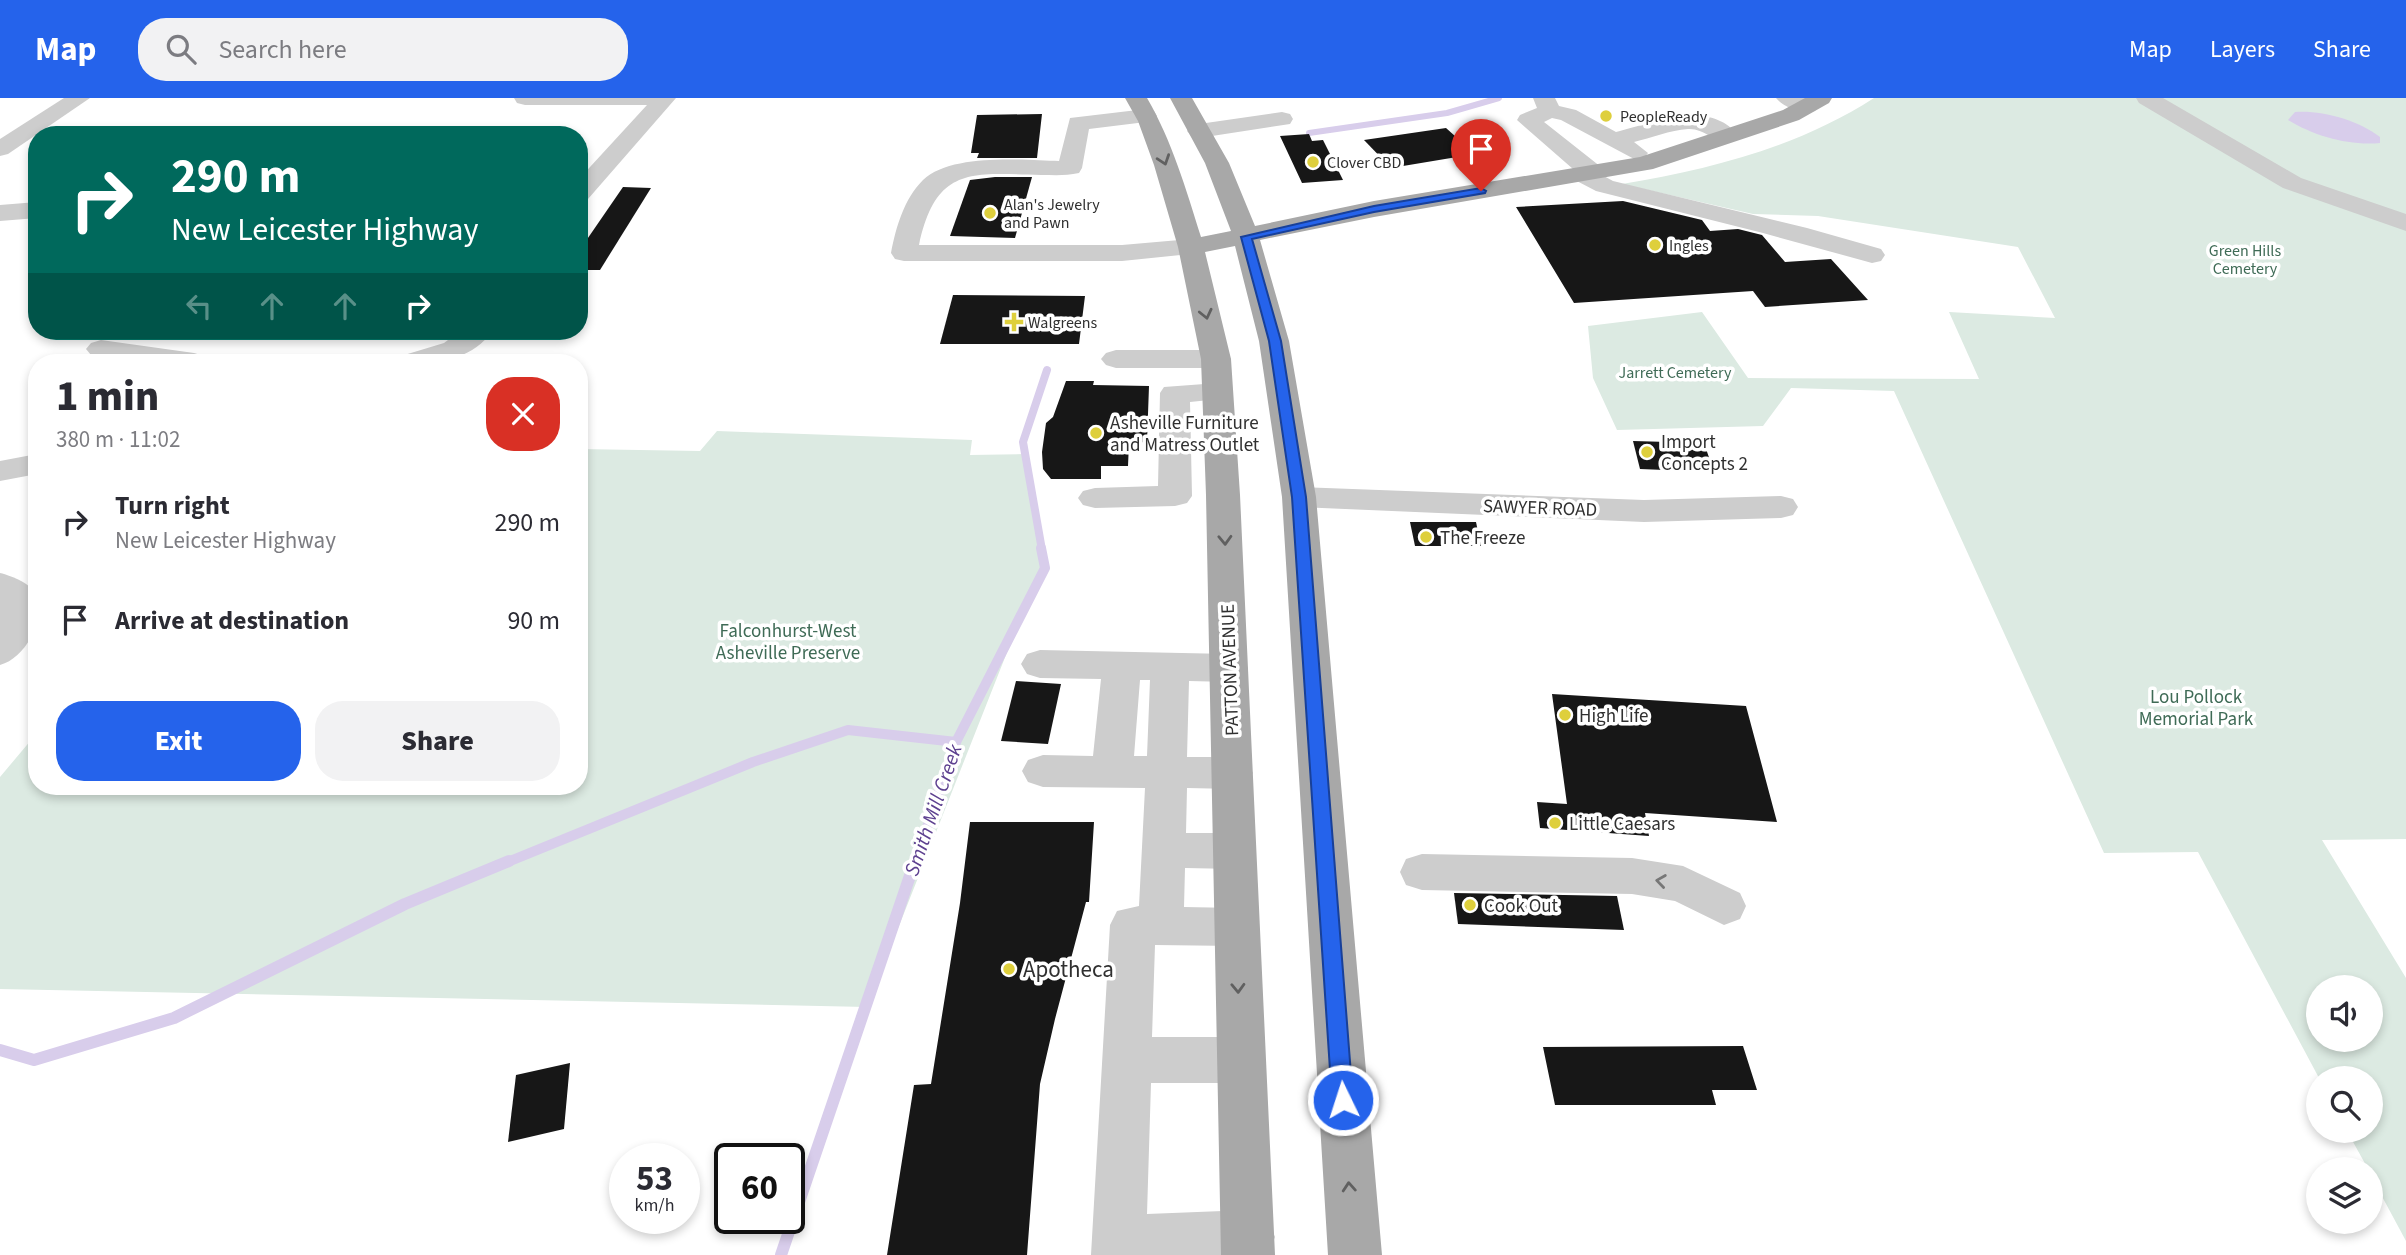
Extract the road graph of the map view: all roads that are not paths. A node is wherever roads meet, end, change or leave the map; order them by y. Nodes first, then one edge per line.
1 (79, 98) edge
2 (525, 98) edge
3 (665, 98) edge
4 (1181, 98) edge
5 (2147, 98) edge
6 (1805, 101) edge
7 (1547, 104) edge
8 (1141, 107) edge
9 (1713, 118) junction
10 (1282, 119) dead end
11 (36, 126) edge
12 (28, 131) edge
13 (1199, 131) junction
14 (1613, 140) junction
15 (0, 149) edge
16 (1649, 162) junction
17 (1587, 173) junction
18 (588, 184) edge
19 (28, 210) edge
20 (0, 212) edge
21 (2406, 223) edge
22 (1246, 237) junction
23 (1191, 247) junction
24 (1872, 255) dead end
25 (111, 340) edge
26 (466, 340) edge
27 (162, 354) edge
28 (437, 354) edge
29 (1116, 359) dead end
30 (1218, 407) junction
31 (1175, 456) junction
32 (28, 466) edge
33 (0, 471) edge
34 (1223, 495) junction
35 (1175, 496) junction
36 (1299, 497) junction
37 (1095, 498) dead end
38 (1781, 508) dead end
39 (0, 585) edge
40 (0, 652) edge
41 (1040, 663) dead end
42 (1122, 665) junction
43 (1170, 667) junction
44 (1229, 668) junction
45 (1042, 771) dead end
46 (1112, 772) junction
47 (1166, 772) junction
48 (1232, 773) junction
49 (1164, 850) junction
50 (1234, 851) junction
51 (1422, 872) dead end
52 (1724, 906) dead end
53 (1161, 926) junction
54 (1236, 927) junction
55 (1126, 1060) junction
56 (1241, 1060) junction
57 (1248, 1246) edge
58 (1118, 1248) edge
59 (1355, 1255) edge

1 - 11 street
2 - 3 street
3 - 18 street
4 - 13 main road
5 - 21 street
6 - 9 main road
7 - 14 street
7 - 17 street
8 -> 23 main road, PATTON AVENUE
8 - 23 street
9 - 14 street
9 - 16 main road
10 - 13 street
12 - 15 street
13 - 22 main road
14 - 16 street
16 - 17 main road
17 - 22 main road
17 - 24 street
19 - 20 street
22 - 23 main road
22 - 36 main road
23 -> 30 main road, PATTON AVENUE
25 - 27 street
26 - 28 street
29 - 30 street
30 - 31 street
30 - 31 street
30 - 34 main road, PATTON AVENUE
31 - 35 street
32 - 33 street
34 - 35 street
34 -> 44 main road, PATTON AVENUE
35 - 37 street
36 - 38 street, SAWYER ROAD
59 -> 36 main road
39 - 40 street
41 - 42 street
42 - 43 street
42 - 46 street
43 - 44 street
43 - 47 street
44 - 48 main road, PATTON AVENUE
45 - 46 street
46 - 47 street
47 - 48 street
47 - 49 street
48 - 50 main road, PATTON AVENUE
49 - 50 street
49 - 53 street
50 - 54 main road, PATTON AVENUE
52 -> 51 street
53 - 54 street
53 - 55 street
54 -> 56 main road, PATTON AVENUE
55 - 56 street
55 - 58 street
56 - 57 main road, PATTON AVENUE
57 - 58 street

